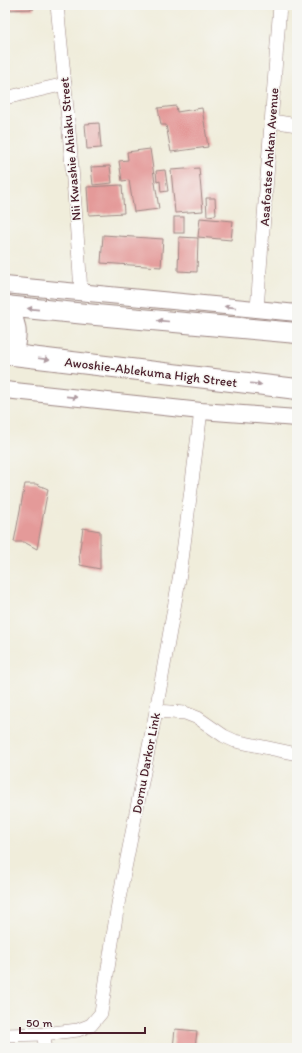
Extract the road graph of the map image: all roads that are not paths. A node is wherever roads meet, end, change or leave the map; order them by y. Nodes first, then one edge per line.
1 (56, 5) edge
2 (280, 5) edge
3 (66, 84) junction
4 (5, 98) edge
5 (272, 121) junction
6 (297, 125) edge
7 (5, 285) edge
8 (81, 292) junction
9 (6, 306) edge
10 (257, 309) junction
11 (297, 313) edge
12 (297, 333) edge
13 (8, 355) edge
14 (297, 389) edge
15 (5, 390) edge
16 (201, 411) junction
17 (297, 418) edge
18 (156, 711) junction
19 (297, 754) edge
20 (44, 1034) junction
21 (5, 1035) edge
22 (46, 1048) edge

1 - 3 street, Nii Kwashie Ahiaku Street
2 - 5 street, Asafoatse Ankan Avenue
3 - 4 street
3 - 8 street, Nii Kwashie Ahiaku Street
5 - 6 street
5 - 10 street, Asafoatse Ankan Avenue
7 - 8 street
10 -> 8 street
12 -> 9 main road
9 - 13 main road
10 - 11 street
13 -> 14 main road, Awoshie-Ablekuma High Street
15 -> 16 street
16 - 17 street
16 - 18 street, Dornu Darkor Link
18 - 19 street
18 - 20 street, Dornu Darkor Link
20 - 21 street, Dornu Darkor Link
20 - 22 street

